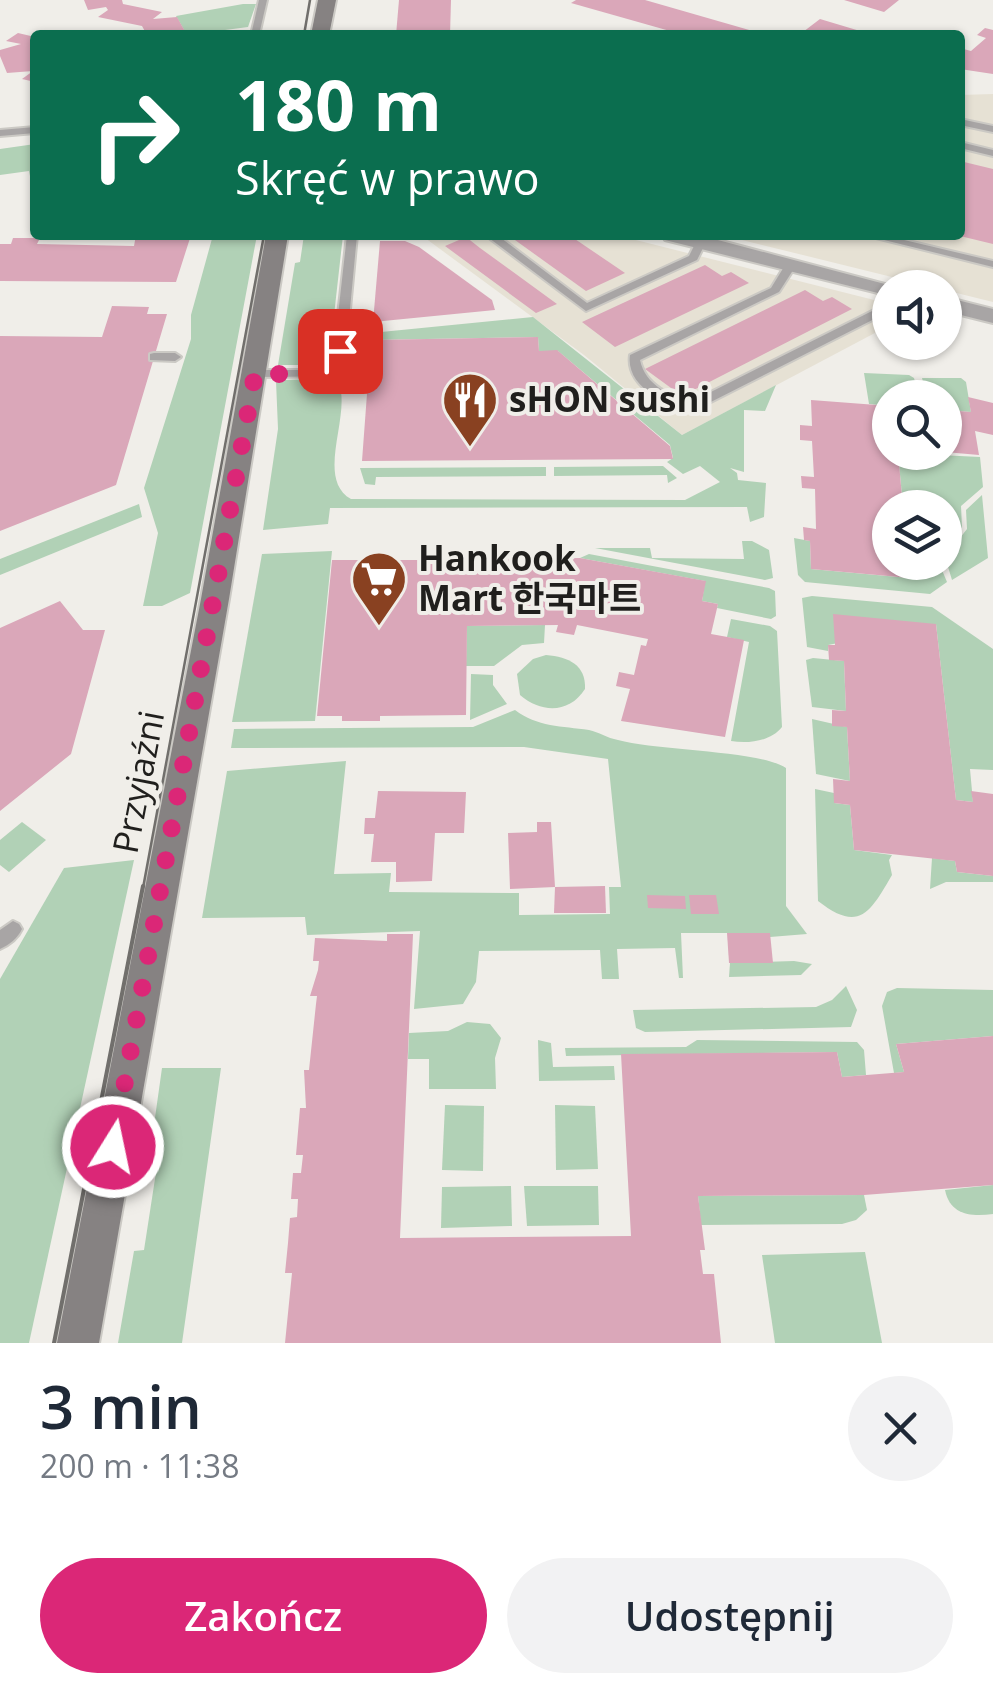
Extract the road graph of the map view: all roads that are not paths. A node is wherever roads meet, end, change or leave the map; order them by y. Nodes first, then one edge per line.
1 (263, 0) edge
2 (327, 0) edge
3 (256, 30) edge
4 (321, 30) edge
5 (965, 123) edge
6 (993, 129) edge
7 (30, 130) edge
8 (0, 133) edge
9 (965, 147) edge
10 (993, 152) edge
11 (276, 240) edge
12 (351, 240) edge
13 (497, 240) edge
14 (693, 240) edge
15 (891, 240) edge
16 (701, 242) junction
17 (791, 264) junction
18 (993, 264) edge
19 (872, 285) edge
20 (962, 308) edge
21 (872, 315) edge
22 (993, 316) edge
23 (154, 357) dead end
24 (175, 357) dead end
25 (369, 373) dead end
26 (255, 374) junction
27 (323, 374) junction
28 (78, 1343) edge

1 - 3 lane
2 - 4 street
5 - 6 lane
7 - 8 lane
9 - 10 lane
11 - 26 street, Przyjaźni
12 - 27 lane
13 - 16 lane
14 - 16 street
15 - 18 lane
16 - 17 street
17 - 19 street
17 - 21 lane
20 - 22 street
23 - 24 lane
25 - 27 lane
26 - 27 lane
26 - 28 street, Przyjaźni

